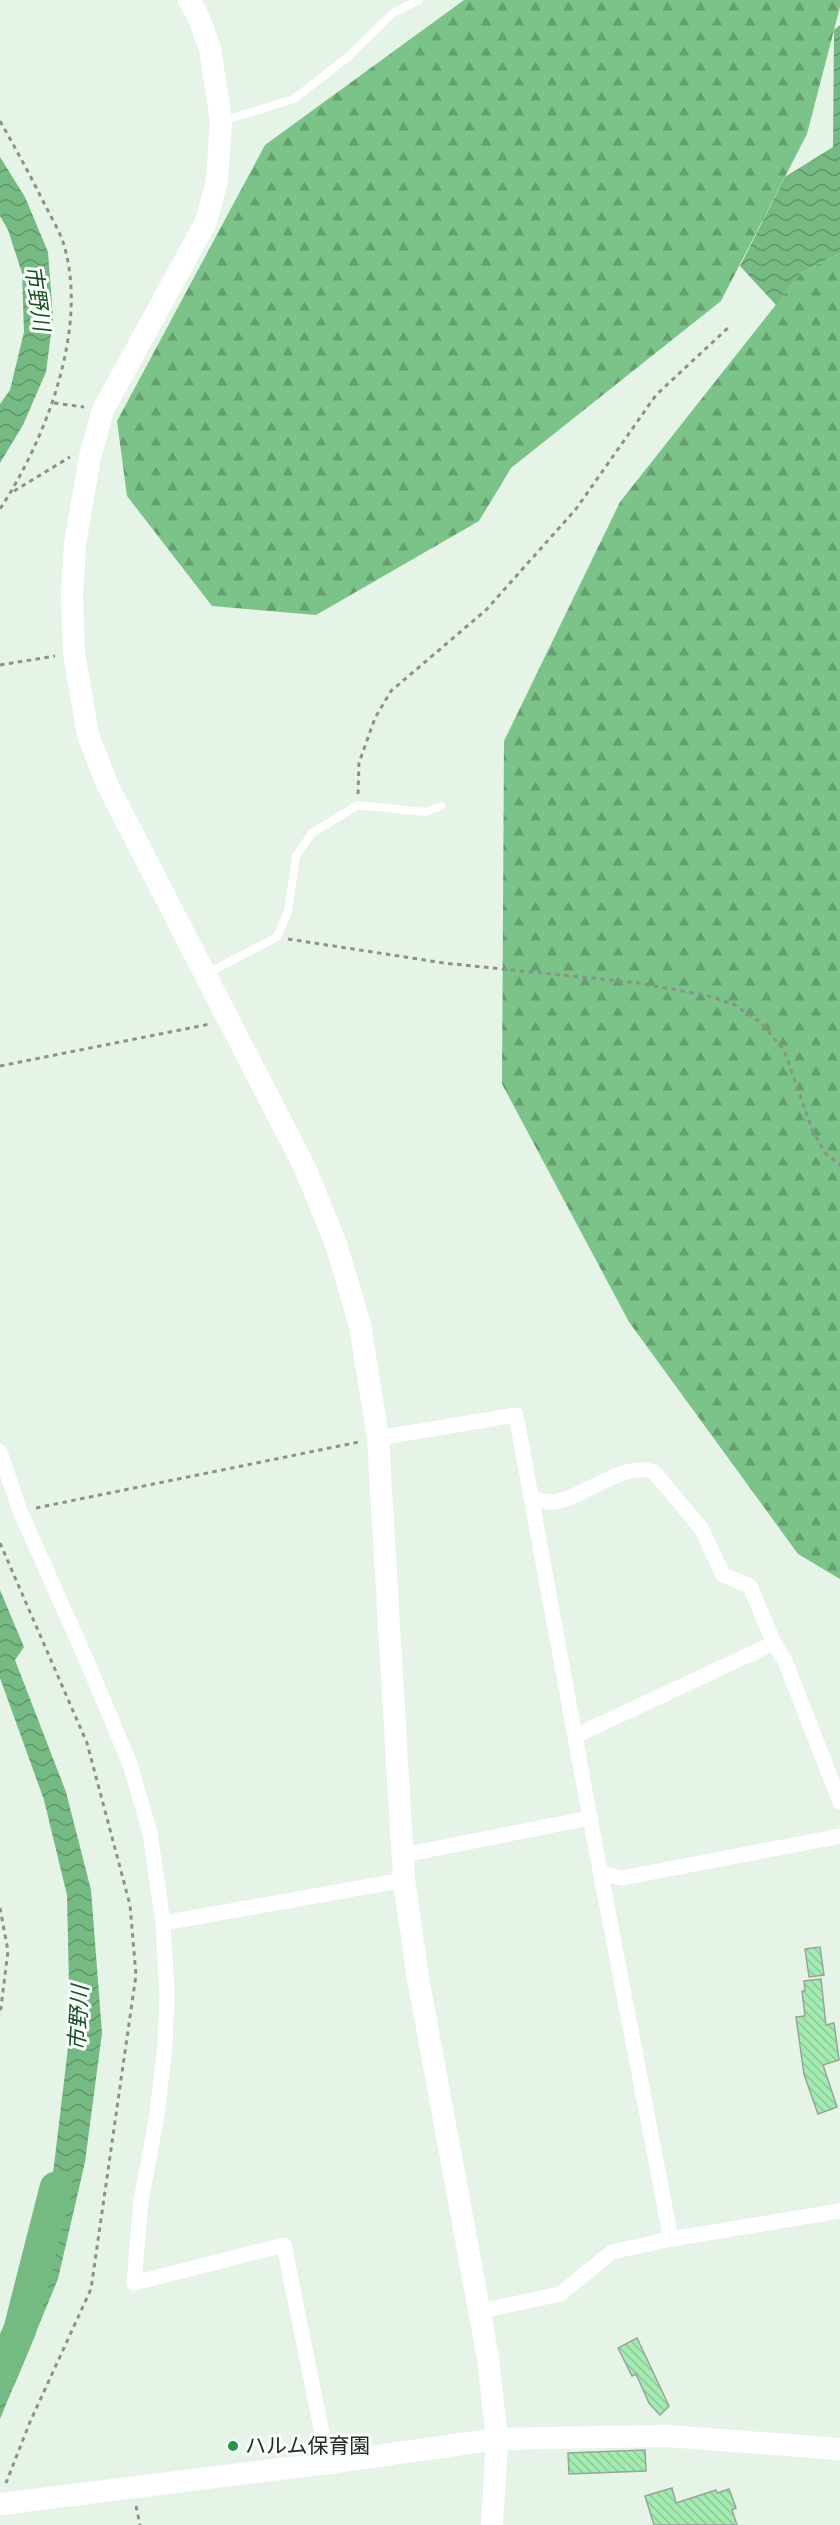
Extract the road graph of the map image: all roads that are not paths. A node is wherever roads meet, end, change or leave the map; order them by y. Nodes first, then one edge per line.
1 (189, 0) edge
2 (420, 0) edge
3 (221, 121) junction
4 (441, 806) dead end
5 (207, 974) junction
6 (378, 1438) junction
7 (0, 1452) edge
8 (531, 1498) junction
9 (774, 1643) junction
10 (575, 1736) junction
11 (840, 1802) edge
12 (590, 1818) junction
13 (840, 1836) edge
14 (403, 1855) junction
15 (601, 1873) junction
16 (405, 1880) junction
17 (163, 1923) junction
18 (840, 2211) edge
19 (671, 2239) junction
20 (482, 2312) junction
21 (497, 2439) junction
22 (840, 2449) edge
23 (328, 2463) junction
24 (2, 2496) edge
25 (492, 2525) edge

1 - 3 street
2 - 3 lane
3 - 5 street
4 - 5 lane
5 - 6 street
6 - 8 street
6 - 14 street
7 - 17 street
8 - 9 street
8 - 10 street
9 - 10 street
9 - 11 street
10 - 12 street
12 - 14 street
12 - 15 street
13 - 15 street
14 - 16 street
15 - 19 street
16 - 17 street
16 - 20 street
17 - 23 street
18 - 19 street
19 - 20 street
20 - 21 street
21 - 22 street
21 - 23 street
21 - 25 street
23 - 24 street

